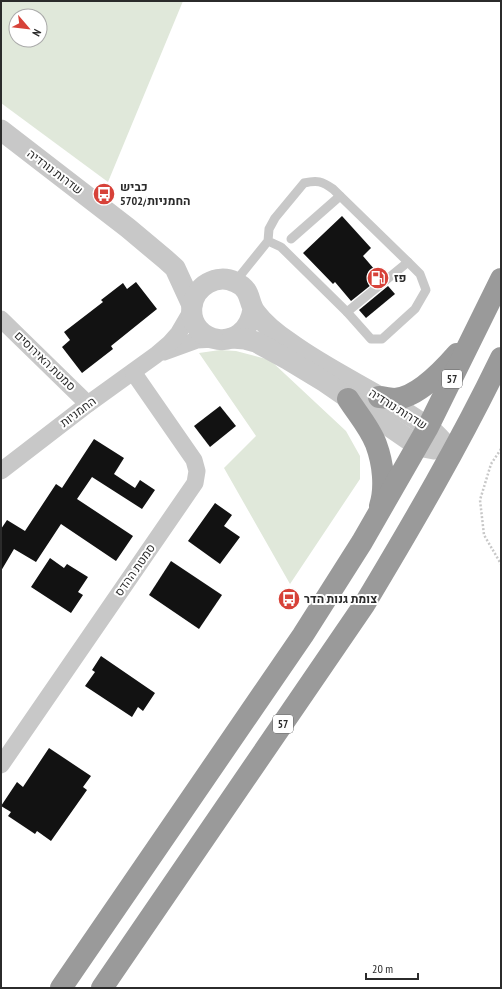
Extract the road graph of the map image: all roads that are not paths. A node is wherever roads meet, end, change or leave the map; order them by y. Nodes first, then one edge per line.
1 (1, 130) edge
2 (340, 196) junction
3 (291, 239) dead end
4 (268, 241) junction
5 (166, 259) junction
6 (408, 262) junction
7 (501, 279) edge
8 (225, 281) junction
9 (192, 308) junction
10 (253, 309) junction
11 (346, 312) junction
12 (1, 319) edge
13 (476, 332) junction
14 (223, 339) junction
15 (156, 355) junction
16 (501, 358) edge
17 (133, 372) junction
18 (380, 397) junction
19 (348, 399) junction
20 (88, 404) junction
21 (423, 436) junction
22 (452, 452) junction
23 (1, 471) edge
24 (374, 522) junction
25 (1, 765) edge
26 (61, 988) edge
27 (102, 988) edge

1 - 5 street, שדרות נורדיה
2 - 3 lane
2 - 4 lane
2 - 6 lane
4 - 8 lane
4 - 11 lane
5 - 8 street, שדרות נורדיה
5 - 9 street, שדרות נורדיה
6 - 11 lane
6 - 11 lane
7 - 13 highway, 57
8 - 9 street
8 - 10 street
9 - 14 street
9 - 15 street, החמניות
10 - 14 street
10 - 18 street, שדרות נורדיה
12 - 20 street, סמטת האירוסים
13 - 18 highway
13 - 21 highway, 57
14 - 15 street, החמניות
14 - 19 street, שדרות נורדיה
15 - 17 street, החמניות
16 - 22 highway, 57
17 - 20 street, החמניות
17 - 25 street, סמטת ההדס
18 - 21 street, שדרות נורדיה
19 - 21 street, שדרות נורדיה
19 - 24 highway
20 - 23 street, החמניות
21 - 22 street, שדרות נורדיה
21 - 24 highway, 57
22 - 27 highway, 57
24 - 26 highway, 57

